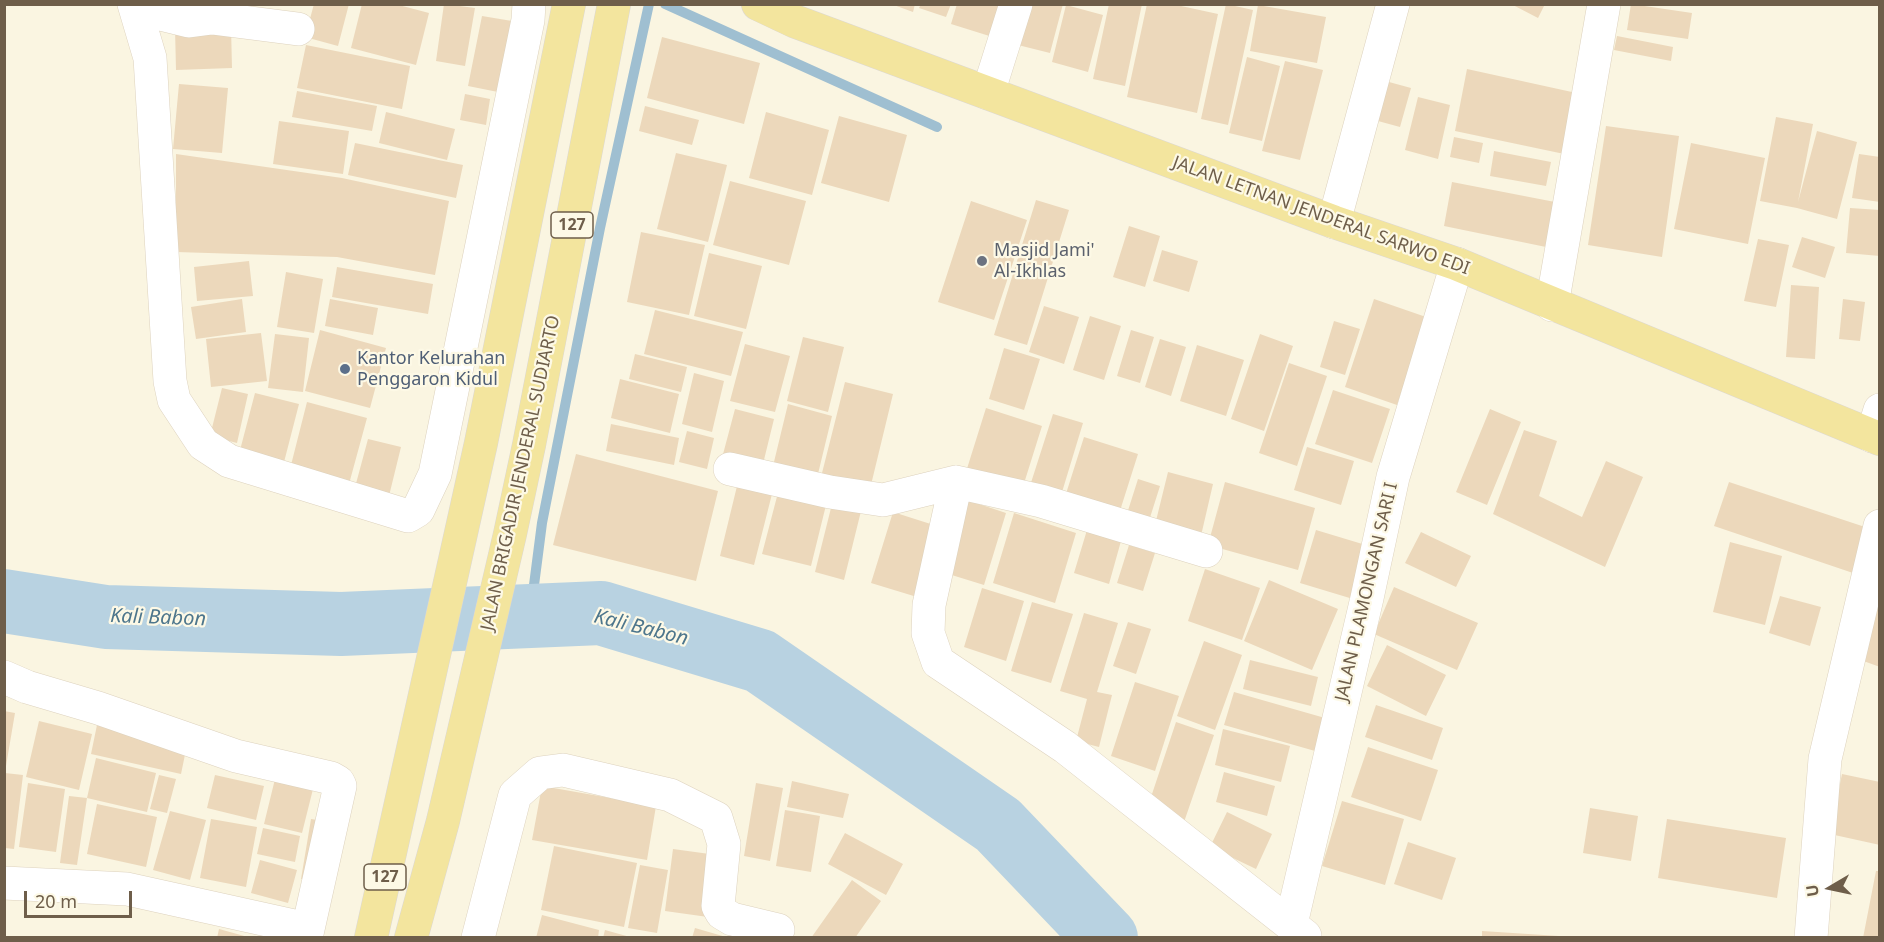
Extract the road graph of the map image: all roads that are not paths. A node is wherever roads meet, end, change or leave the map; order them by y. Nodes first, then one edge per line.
1 (529, 4) edge
2 (614, 4) edge
3 (758, 4) edge
4 (1016, 4) edge
5 (1393, 4) edge
6 (1604, 4) edge
7 (135, 6) edge
8 (561, 7) edge
9 (298, 29) dead end
10 (988, 93) junction
11 (1334, 222) junction
12 (1457, 264) junction
13 (1552, 305) junction
14 (1877, 428) edge
15 (730, 469) dead end
16 (956, 482) junction
17 (1880, 526) edge
18 (1206, 551) dead end
19 (4, 677) edge
20 (4, 883) edge
21 (778, 930) dead end
22 (1299, 931) edge
23 (307, 933) edge
24 (371, 938) edge
25 (411, 938) edge
26 (478, 938) edge
27 (1811, 938) edge

1 - 7 street
2 - 25 main road, JALAN BRIGADIR JENDERAL SUDIARTO / 127
3 - 10 main road, JALAN LETNAN JENDERAL SARWO EDI
4 - 10 street
5 - 11 street
6 - 13 street
7 - 9 street
8 - 24 main road, 127
10 - 11 main road, JALAN LETNAN JENDERAL SARWO EDI
11 - 12 main road, JALAN LETNAN JENDERAL SARWO EDI
12 - 13 main road, JALAN LETNAN JENDERAL SARWO EDI
12 - 22 street, JALAN PLAMONGAN SARI I
13 - 14 main road, JALAN LETNAN JENDERAL SARWO EDI
15 - 16 street
16 - 18 street
16 - 22 street
17 - 27 street
19 - 23 street
20 - 23 street
21 - 26 street

